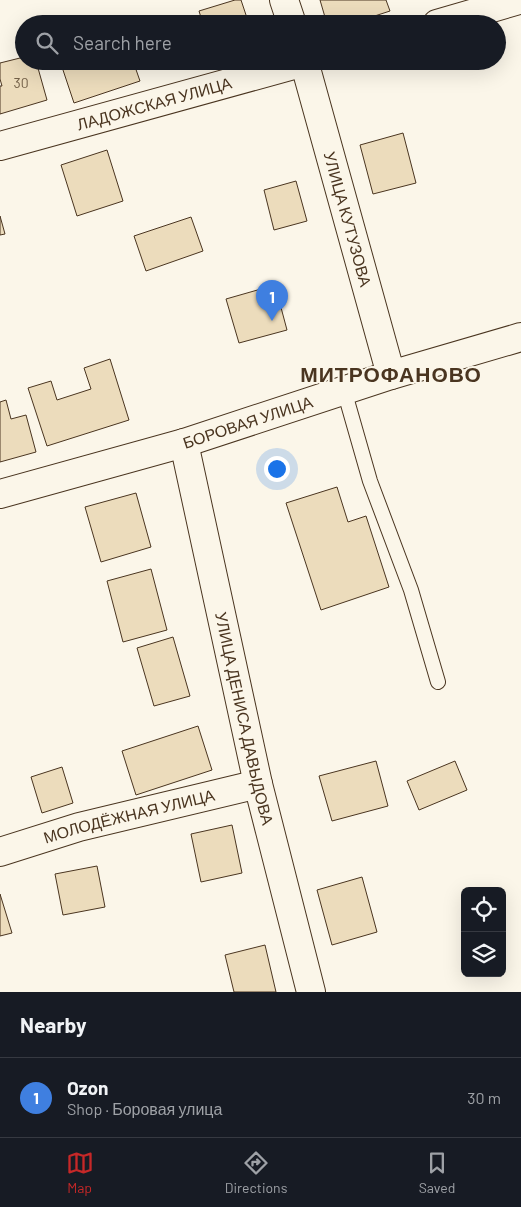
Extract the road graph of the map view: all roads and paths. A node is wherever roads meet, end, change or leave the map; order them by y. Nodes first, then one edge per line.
1 (284, 0) edge
2 (519, 0) edge
3 (289, 15) edge
4 (468, 15) edge
5 (277, 70) edge
6 (308, 70) edge
7 (0, 146) edge
8 (521, 336) edge
9 (391, 375) junction
10 (344, 390) junction
11 (184, 443) junction
12 (0, 494) edge
13 (438, 682) dead end
14 (258, 784) junction
15 (0, 852) edge
16 (312, 992) edge

1 - 3 street
2 - 4 street
5 - 7 street, ЛАДОЖСКАЯ УЛИЦА
6 - 9 street, УЛИЦА КУТУЗОВА
8 - 9 street, БОРОВАЯ УЛИЦА
9 - 10 street, БОРОВАЯ УЛИЦА
10 - 11 street, БОРОВАЯ УЛИЦА
10 - 13 lane
11 - 12 street, БОРОВАЯ УЛИЦА
11 - 14 street, УЛИЦА ДЕНИСА ДАВЫДОВА
14 - 15 street, МОЛОДЁЖНАЯ УЛИЦА
14 - 16 street, УЛИЦА ДЕНИСА ДАВЫДОВА

